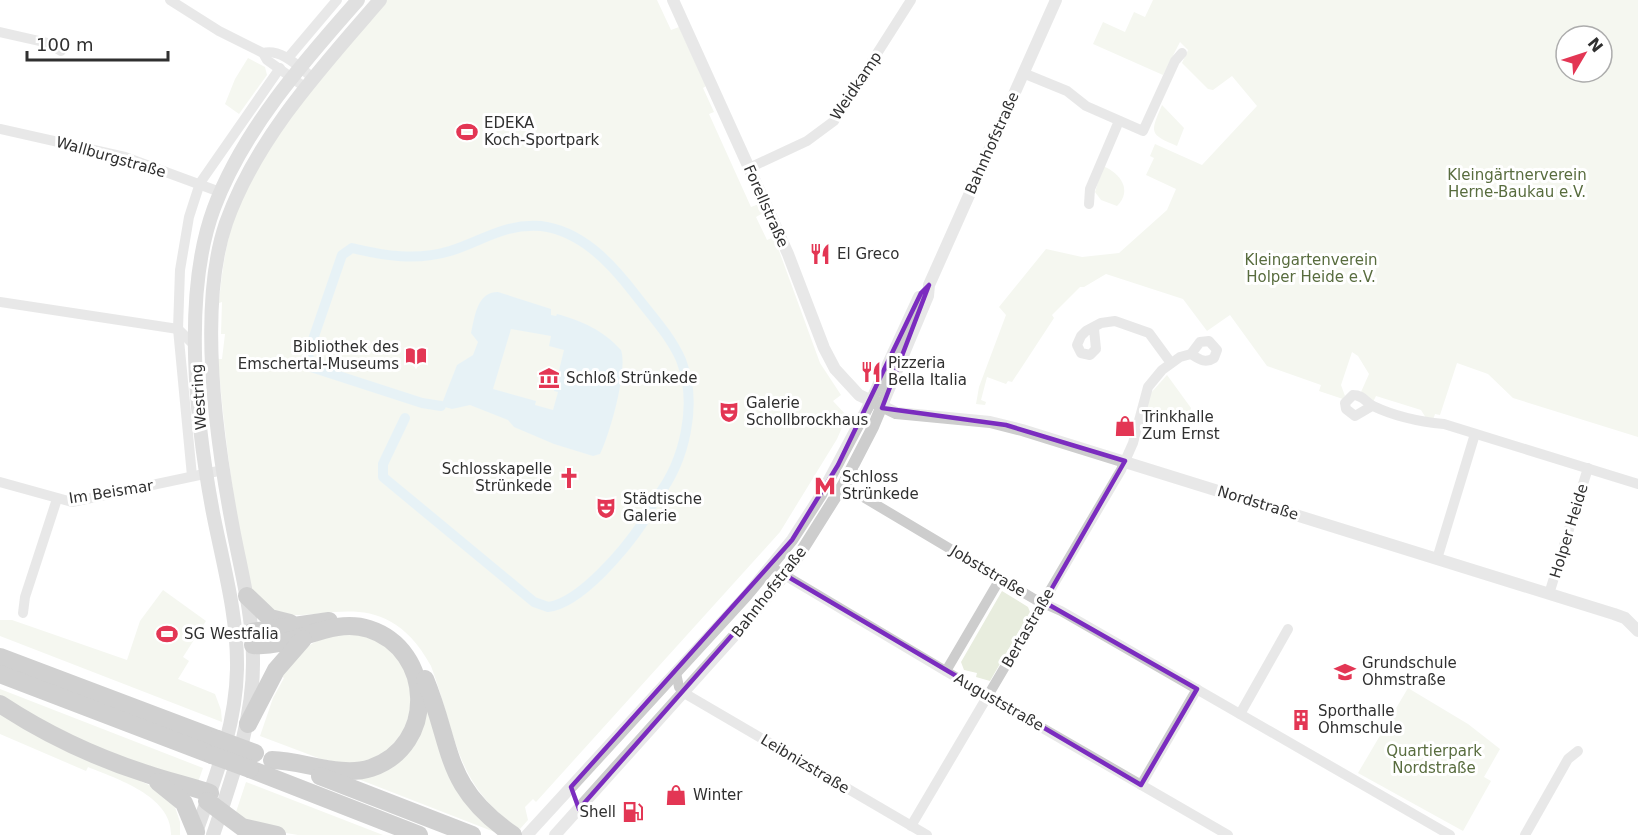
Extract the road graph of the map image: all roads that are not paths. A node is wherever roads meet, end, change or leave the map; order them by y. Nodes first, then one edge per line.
1 (170, 0) edge
2 (337, 0) edge
3 (358, 0) edge
4 (380, 0) edge
5 (673, 0) edge
6 (911, 0) edge
7 (1056, 0) edge
8 (0, 32) edge
9 (61, 51) dead end
10 (1182, 52) dead end
11 (263, 53) junction
12 (288, 58) junction
13 (280, 68) junction
14 (297, 73) junction
15 (1023, 73) junction
16 (310, 83) junction
17 (1119, 121) junction
18 (0, 129) edge
19 (749, 168) junction
20 (200, 183) junction
21 (220, 192) junction
22 (1089, 204) dead end
23 (0, 302) edge
24 (196, 311) junction
25 (178, 328) junction
26 (1094, 329) dead end
27 (196, 347) junction
28 (1191, 354) dead end
29 (1170, 363) junction
30 (876, 405) junction
31 (1372, 406) dead end
32 (1475, 434) junction
33 (1125, 460) junction
34 (1588, 468) junction
35 (223, 470) junction
36 (206, 473) junction
37 (192, 477) junction
38 (0, 482) edge
39 (1638, 484) edge
40 (843, 485) junction
41 (57, 499) junction
42 (1437, 559) junction
43 (771, 567) junction
44 (785, 575) junction
45 (1000, 579) junction
46 (1549, 594) junction
47 (247, 596) junction
48 (1043, 603) junction
49 (23, 613) dead end
50 (1288, 629) dead end
51 (303, 631) junction
52 (1638, 631) edge
53 (244, 639) junction
54 (0, 657) edge
55 (946, 671) junction
56 (676, 673) junction
57 (0, 674) edge
58 (1197, 688) junction
59 (684, 693) junction
60 (989, 697) junction
61 (0, 704) edge
62 (1240, 714) junction
63 (248, 724) junction
64 (215, 747) junction
65 (1578, 751) dead end
66 (259, 760) junction
67 (147, 774) junction
68 (1142, 785) junction
69 (572, 787) junction
70 (215, 801) junction
71 (579, 808) junction
72 (910, 826) junction
73 (254, 831) junction
74 (201, 834) edge
75 (232, 835) edge
76 (277, 835) edge
77 (419, 835) edge
78 (472, 835) edge
79 (513, 835) edge
80 (527, 835) edge
81 (555, 835) edge
82 (927, 835) edge
83 (1228, 835) edge
84 (1450, 835) edge
85 (1525, 835) edge

1 - 11 street
2 - 12 street
3 - 14 main road, Westring
4 - 16 main road, Westring
5 - 19 street, Forellstraße
6 - 19 street, Weidkamp
7 - 15 street, Bahnhofstraße
8 - 9 street
10 - 17 street
11 - 12 street
11 - 13 street
12 - 14 street
13 - 14 street
13 - 20 street, Westring
14 - 16 street
14 - 21 main road, Westring
15 - 17 street
15 - 30 street, Bahnhofstraße
16 - 35 main road, Westring
17 - 22 street
18 - 20 street, Wallburgstraße
19 - 30 street, Forellstraße
20 - 21 street, Wallburgstraße
20 - 25 street, Westring
21 - 24 main road, Westring
23 - 25 street
24 - 25 street
24 - 27 main road, Westring
25 - 27 street
25 - 37 street, Westring
26 - 29 street
27 - 36 main road, Westring
28 - 29 street
29 - 33 street, Bertastraße
30 - 33 street, Nordstraße
30 - 40 street, Bahnhofstraße
30 - 43 street, Bahnhofstraße
31 - 32 street, Holper Heide
32 - 34 street, Holper Heide
32 - 42 street
33 - 42 street, Nordstraße
33 - 48 street, Bertastraße
34 - 39 street, Holper Heide
34 - 46 street, Holper Heide
35 - 36 street, Im Beismar
35 - 47 main road, Westring
36 - 37 street, Im Beismar
36 - 53 main road, Westring
37 - 41 street, Im Beismar
38 - 41 street, Im Beismar
40 - 44 street, Bahnhofstraße
40 - 45 street, Jobststraße
41 - 49 street
42 - 46 street, Nordstraße
43 - 44 street, Auguststraße
43 - 56 street, Bahnhofstraße
44 - 55 street, Auguststraße
44 - 59 street, Bahnhofstraße
45 - 48 street, Jobststraße
45 - 55 street
46 - 52 street, Nordstraße
47 - 51 highway
47 - 53 main road, Westring
48 - 58 street, Jobststraße
48 - 60 street, Bertastraße
50 - 62 street
51 - 53 highway
51 - 63 highway
51 - 66 highway
51 - 79 highway
53 - 63 main road, Westring
53 - 70 main road, Westring
54 - 64 highway
55 - 60 street, Auguststraße
56 - 59 street
56 - 69 street, Bahnhofstraße
57 - 64 highway
58 - 62 street, Jobststraße
58 - 68 street
59 - 71 street, Bahnhofstraße
59 - 72 street, Leibnizstraße
60 - 68 street, Auguststraße
60 - 72 street, Bertastraße
61 - 67 highway
62 - 84 street, Jobststraße
63 - 70 main road, Westring
64 - 66 highway, bridge
65 - 85 street
66 - 77 highway
66 - 78 highway
67 - 70 highway
67 - 74 highway
68 - 83 street, Auguststraße
69 - 71 street
69 - 80 street, Bahnhofstraße
70 - 73 highway
70 - 74 main road, Westring
71 - 81 street, Bahnhofstraße
72 - 82 street, Leibnizstraße
73 - 75 highway
73 - 76 highway

